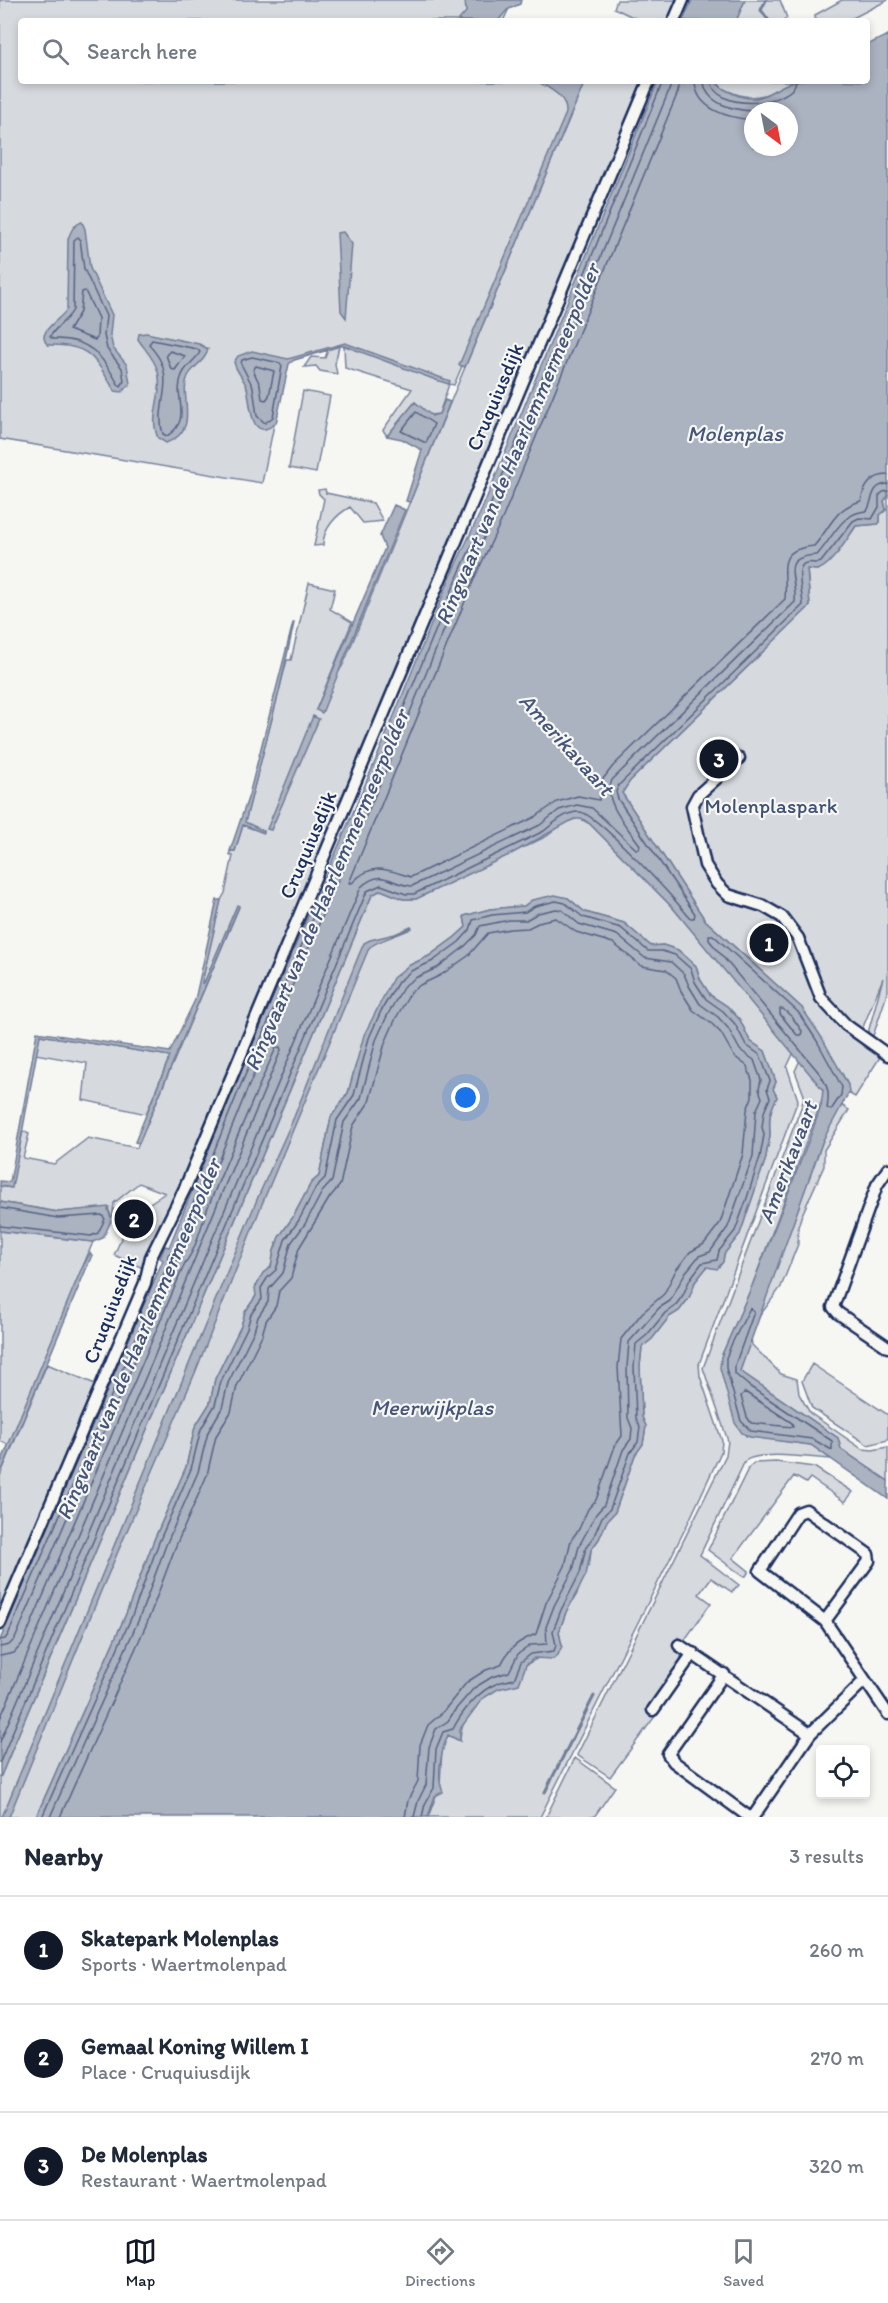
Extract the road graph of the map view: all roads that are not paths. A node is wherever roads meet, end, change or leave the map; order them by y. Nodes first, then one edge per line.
1 (683, 0) edge
2 (675, 18) edge
3 (648, 84) edge
4 (739, 758) dead end
5 (888, 1055) edge
6 (888, 1169) edge
7 (888, 1347) edge
8 (825, 1621) junction
9 (0, 1623) edge
10 (679, 1645) dead end
11 (693, 1653) junction
12 (724, 1674) junction
13 (865, 1680) junction
14 (887, 1708) edge
15 (653, 1710) dead end
16 (810, 1734) junction
17 (751, 1817) edge

1 - 2 street
3 - 9 street, Cruquiusdijk
4 - 5 street
6 - 7 street
8 - 8 street
8 - 13 street
10 - 11 street
11 - 12 street
11 - 15 street
12 - 16 street
12 - 17 street
13 - 14 street
13 - 16 street
16 - 17 street

